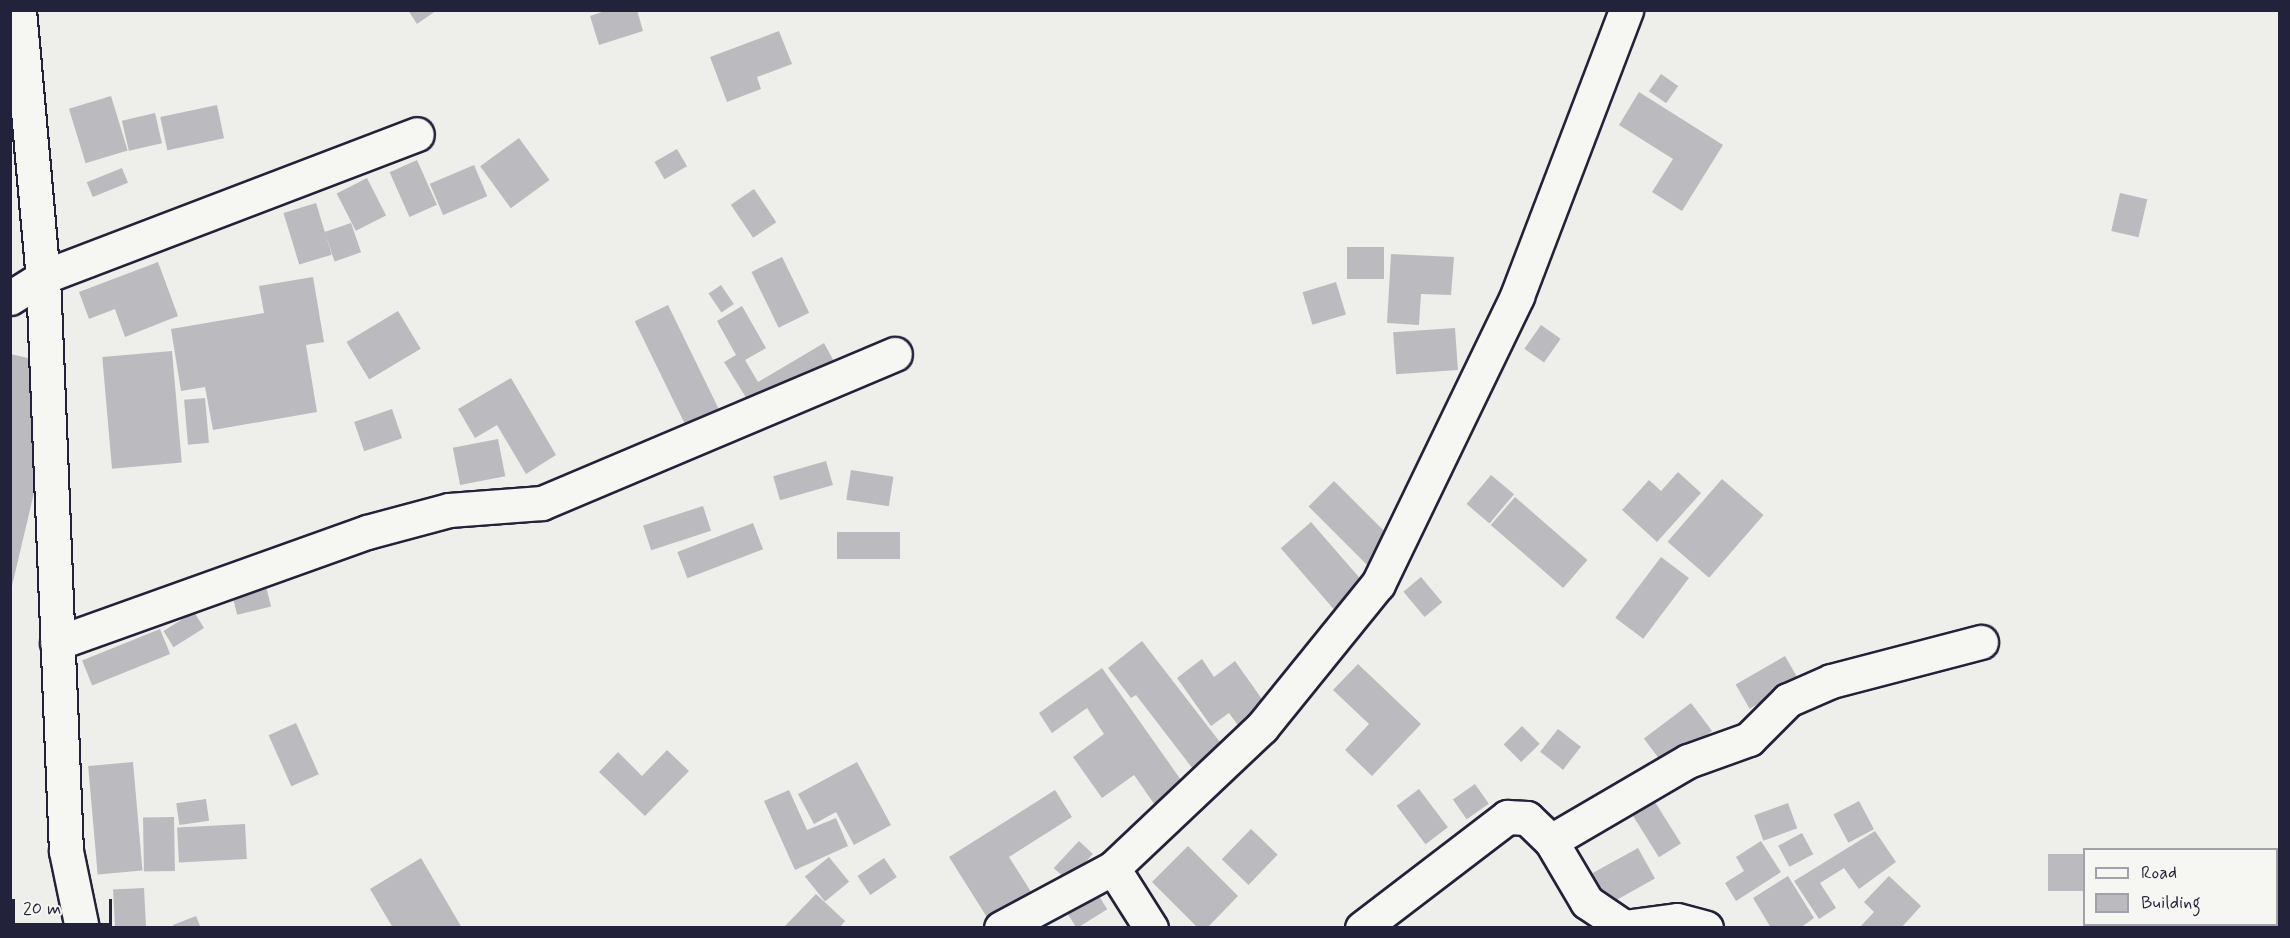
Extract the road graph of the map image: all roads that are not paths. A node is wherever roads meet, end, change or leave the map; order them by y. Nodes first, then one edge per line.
1 (19, 10) edge
2 (1626, 10) edge
3 (417, 134) dead end
4 (42, 277) junction
5 (10, 298) edge
6 (895, 354) dead end
7 (1981, 642) dead end
8 (57, 643) junction
9 (1551, 841) junction
10 (1113, 867) junction
11 (78, 926) edge
12 (1001, 927) edge
13 (1151, 927) edge
14 (1362, 927) edge
15 (1706, 927) edge

1 - 4 street
2 - 10 street
3 - 4 street
4 - 5 street
4 - 8 street
6 - 8 street
7 - 9 street
8 - 11 street
9 - 14 street
9 - 15 street
10 - 12 street
10 - 13 street

